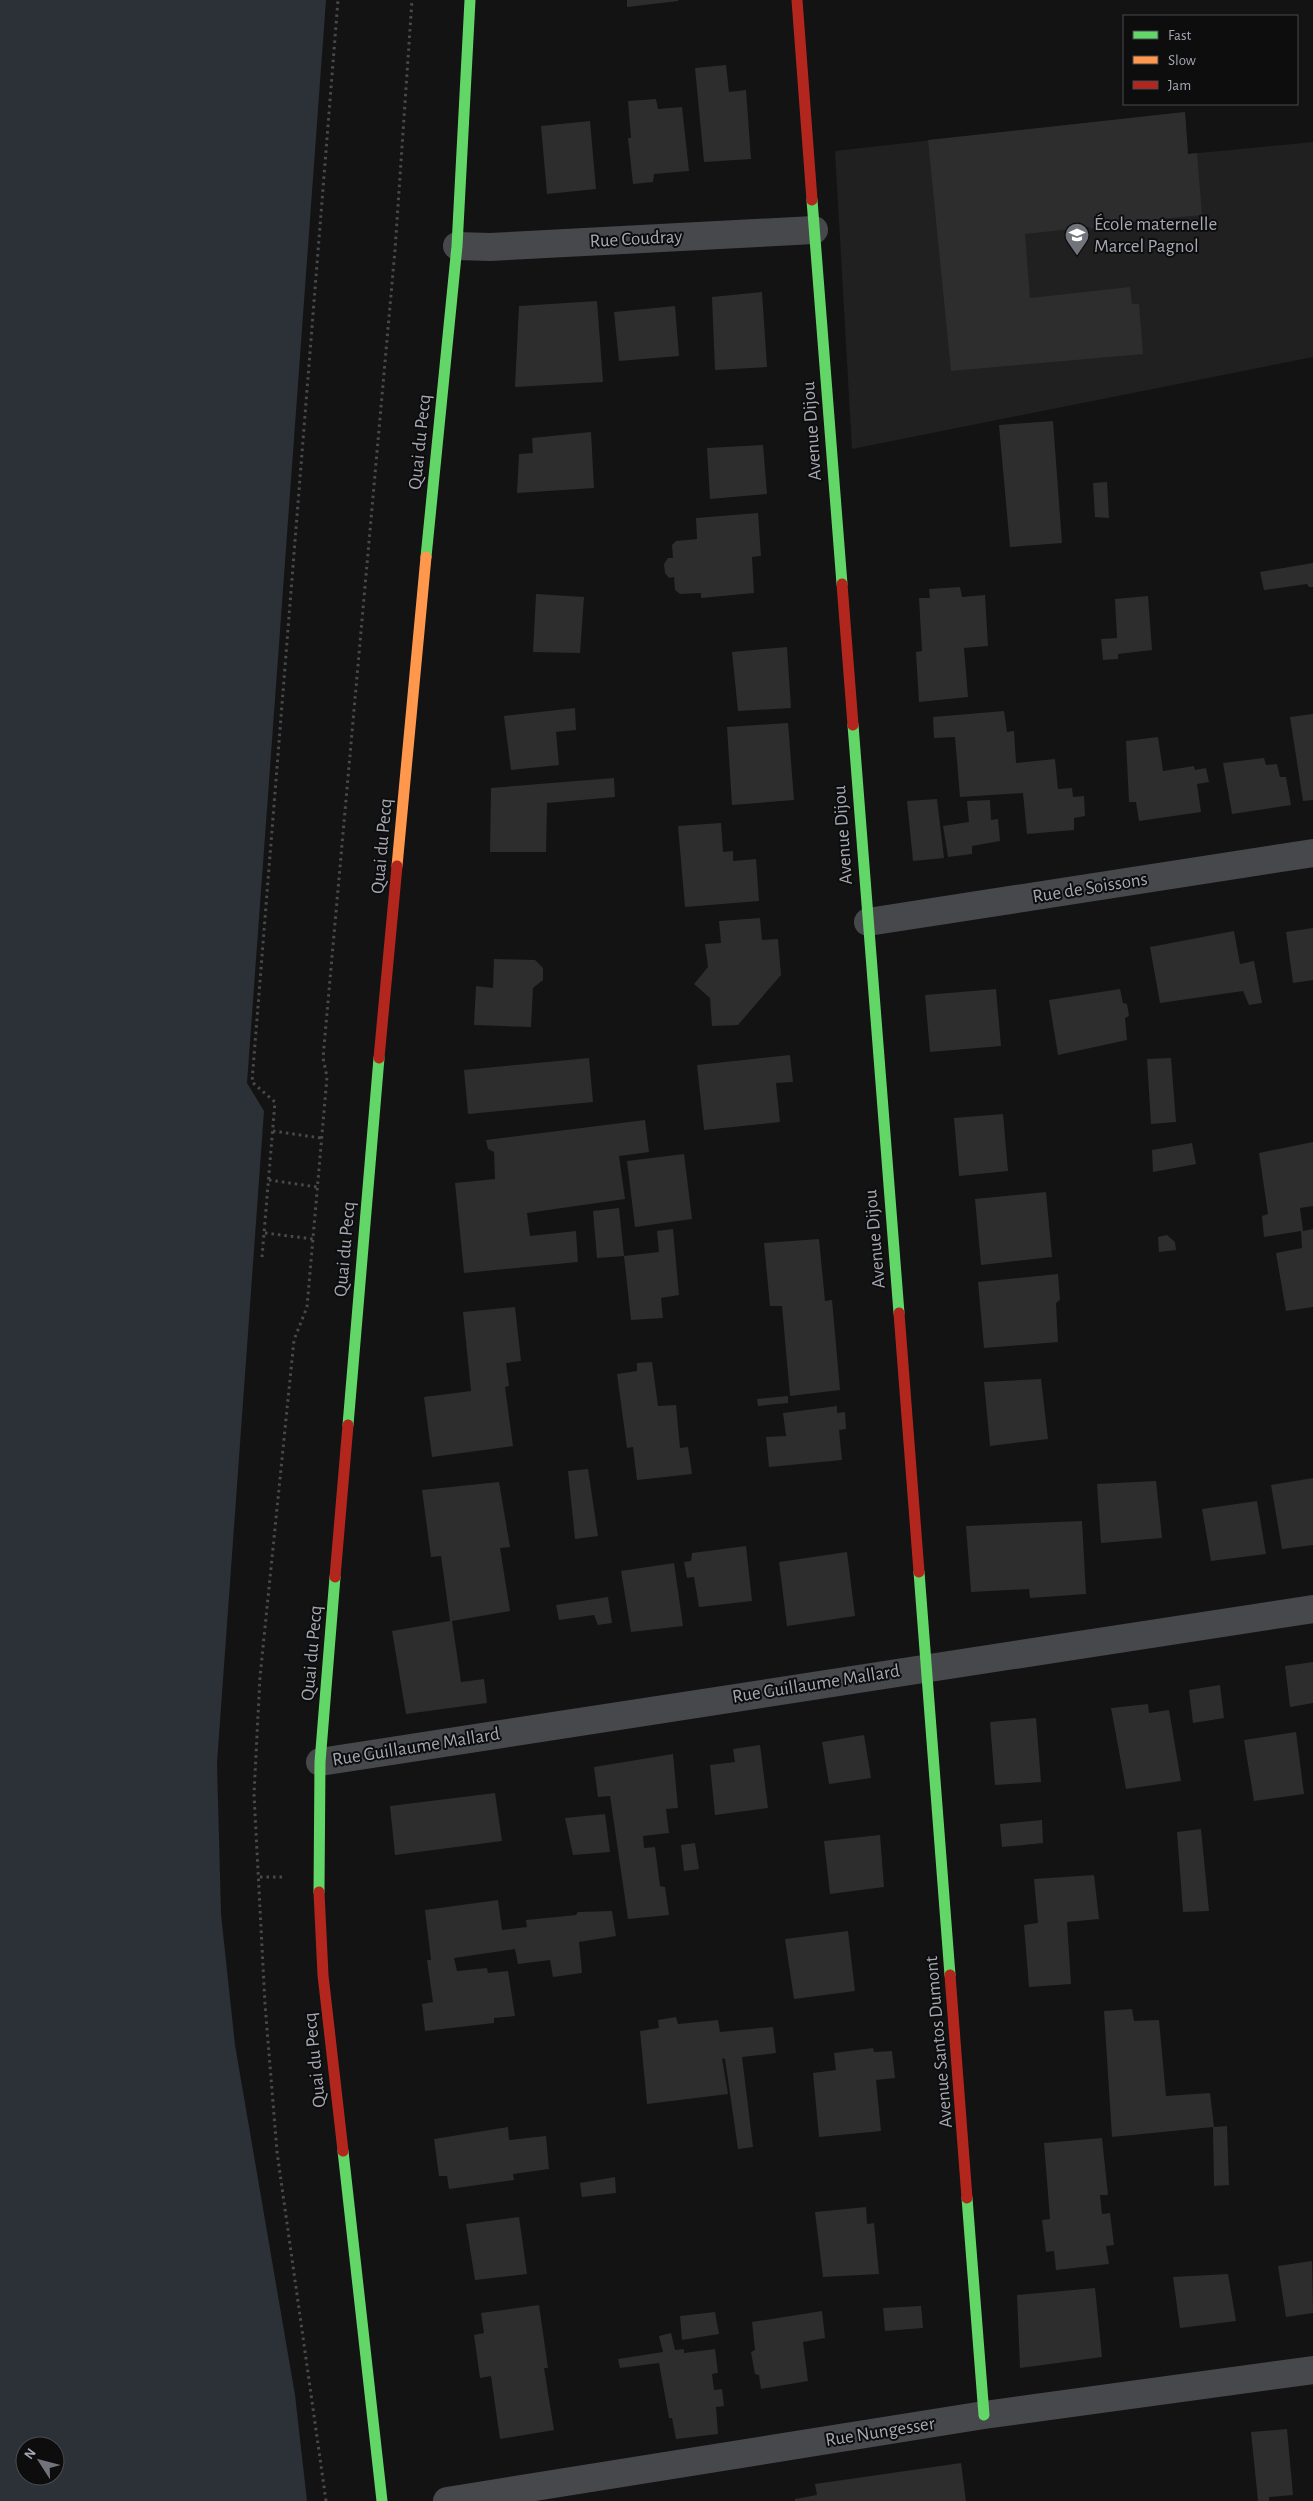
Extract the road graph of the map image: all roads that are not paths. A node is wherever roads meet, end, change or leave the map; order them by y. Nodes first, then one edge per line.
1 (470, 0) edge
2 (798, 0) edge
3 (814, 230) junction
4 (457, 246) junction
5 (1313, 853) edge
6 (868, 922) junction
7 (1313, 1608) edge
8 (927, 1667) junction
9 (320, 1762) junction
10 (1313, 2370) edge
11 (984, 2415) junction
12 (382, 2501) edge
13 (447, 2501) edge

1 - 4 street, Quai du Pecq
2 - 3 street, Avenue Dijou
3 - 4 street, Rue Coudray
3 - 6 street, Avenue Dijou
4 - 9 street, Quai du Pecq
5 - 6 street, Rue de Soissons
6 - 8 street, Avenue Dijou
7 - 8 street, Rue Guillaume Mallard
8 - 9 street, Rue Guillaume Mallard
8 - 11 street, Avenue Santos Dumont
9 - 12 street, Quai du Pecq
10 - 11 street, Rue Nungesser
11 - 13 street, Rue Nungesser

